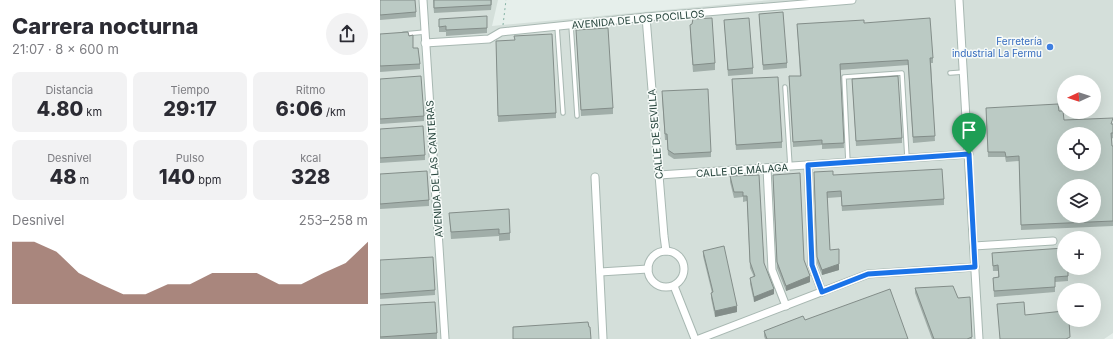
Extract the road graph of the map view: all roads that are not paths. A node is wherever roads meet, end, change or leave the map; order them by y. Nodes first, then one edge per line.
1 (423, 0) edge
2 (852, 0) edge
3 (959, 0) edge
4 (646, 17) junction
5 (571, 25) junction
6 (556, 26) junction
7 (425, 32) junction
8 (402, 34) edge
9 (425, 43) junction
10 (964, 72) junction
11 (950, 73) dead end
12 (420, 76) edge
13 (428, 76) junction
14 (784, 87) dead end
15 (563, 113) dead end
16 (577, 116) dead end
17 (969, 154) junction
18 (907, 159) junction
19 (848, 163) junction
20 (808, 165) junction
21 (790, 166) junction
22 (767, 168) junction
23 (659, 175) junction
24 (595, 176) dead end
25 (1053, 241) dead end
26 (974, 246) junction
27 (666, 251) junction
28 (975, 267) junction
29 (648, 270) junction
30 (600, 272) junction
31 (674, 286) junction
32 (822, 292) junction
33 (786, 306) junction
34 (445, 339) edge
35 (602, 339) edge
36 (695, 339) edge
37 (699, 339) edge
38 (979, 339) edge

1 - 7 street, AVENIDA DE LAS CANTERAS
2 - 4 street, AVENIDA DE LOS POCILLOS
3 - 10 street
4 - 5 street, AVENIDA DE LOS POCILLOS
4 - 23 street, CALLE DE SEVILLA
5 - 6 street, AVENIDA DE LOS POCILLOS
5 - 16 lane
6 - 9 street, AVENIDA DE LOS POCILLOS
6 - 15 lane
7 - 8 lane
7 - 9 street, AVENIDA DE LAS CANTERAS
9 - 13 street, AVENIDA DE LAS CANTERAS
10 - 11 lane
10 - 17 street
12 - 13 lane
13 - 34 street, AVENIDA DE LAS CANTERAS
14 - 21 lane
17 - 18 street, CALLE DE MÁLAGA
17 - 26 street
18 - 19 street, CALLE DE MÁLAGA
18 - 19 lane
19 - 20 street, CALLE DE MÁLAGA
20 - 21 street, CALLE DE MÁLAGA
20 - 32 street
21 - 22 street, CALLE DE MÁLAGA
22 - 23 street, CALLE DE MÁLAGA
22 - 33 street
23 - 27 street, CALLE DE SEVILLA
24 - 30 street
25 - 26 street
26 - 28 street
27 - 29 street
27 - 31 street
28 - 32 street
28 - 38 street
29 - 30 street
29 - 31 street
30 - 35 street
31 - 36 street
32 - 33 street
33 - 37 street

